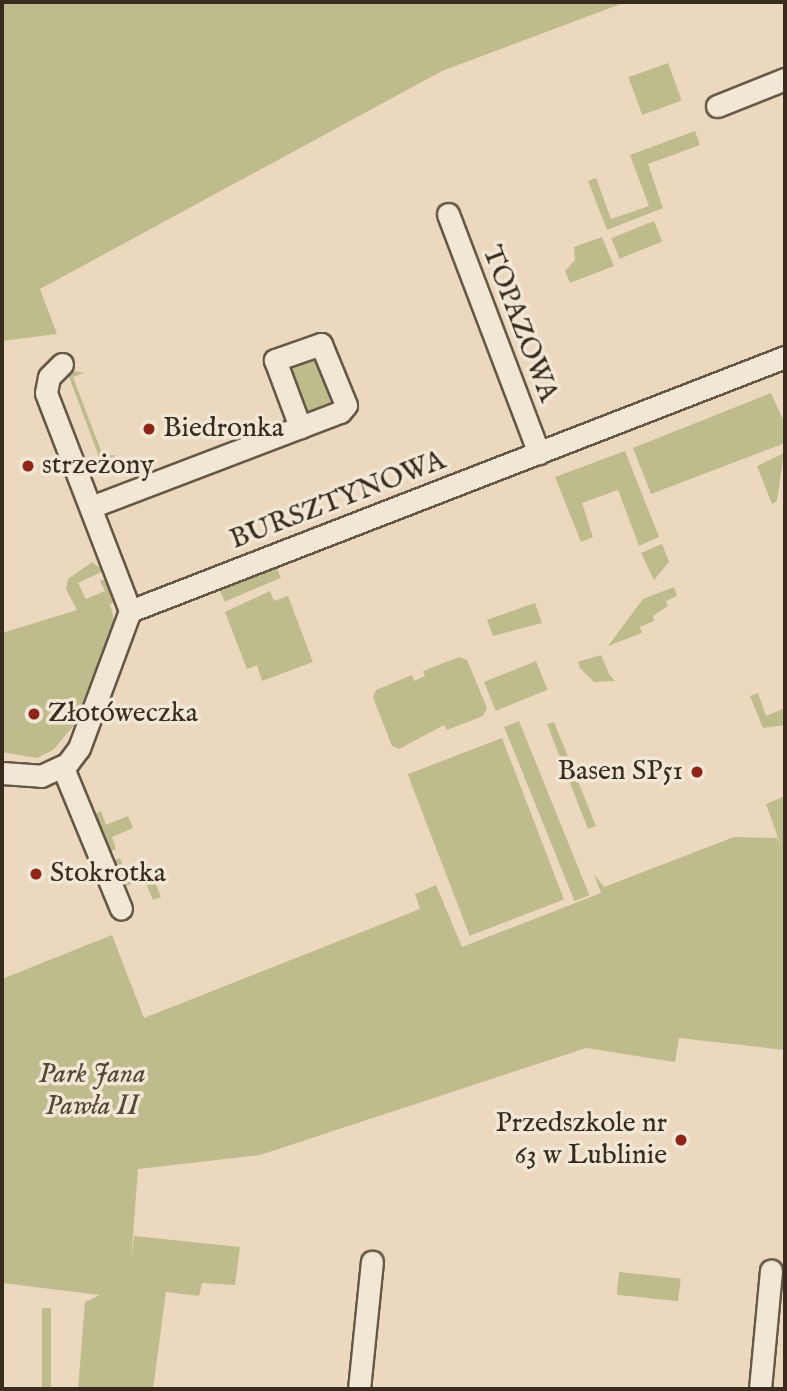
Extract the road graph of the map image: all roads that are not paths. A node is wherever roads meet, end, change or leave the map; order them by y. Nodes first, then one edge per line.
1 (785, 79) edge
2 (717, 106) dead end
3 (448, 214) dead end
4 (785, 357) edge
5 (62, 364) dead end
6 (300, 427) dead end
7 (539, 453) junction
8 (91, 508) junction
9 (131, 611) junction
10 (63, 768) junction
11 (2, 773) edge
12 (121, 909) dead end
13 (372, 1262) dead end
14 (771, 1271) dead end
15 (359, 1389) edge
16 (760, 1389) edge

1 - 2 street
3 - 7 street, TOPAZOWA
4 - 7 street, BURSZTYNOWA
5 - 8 street
6 - 8 street
7 - 9 street, BURSZTYNOWA
8 - 9 street
9 - 10 street
10 - 11 street
10 - 12 street
13 - 15 street
14 - 16 street

